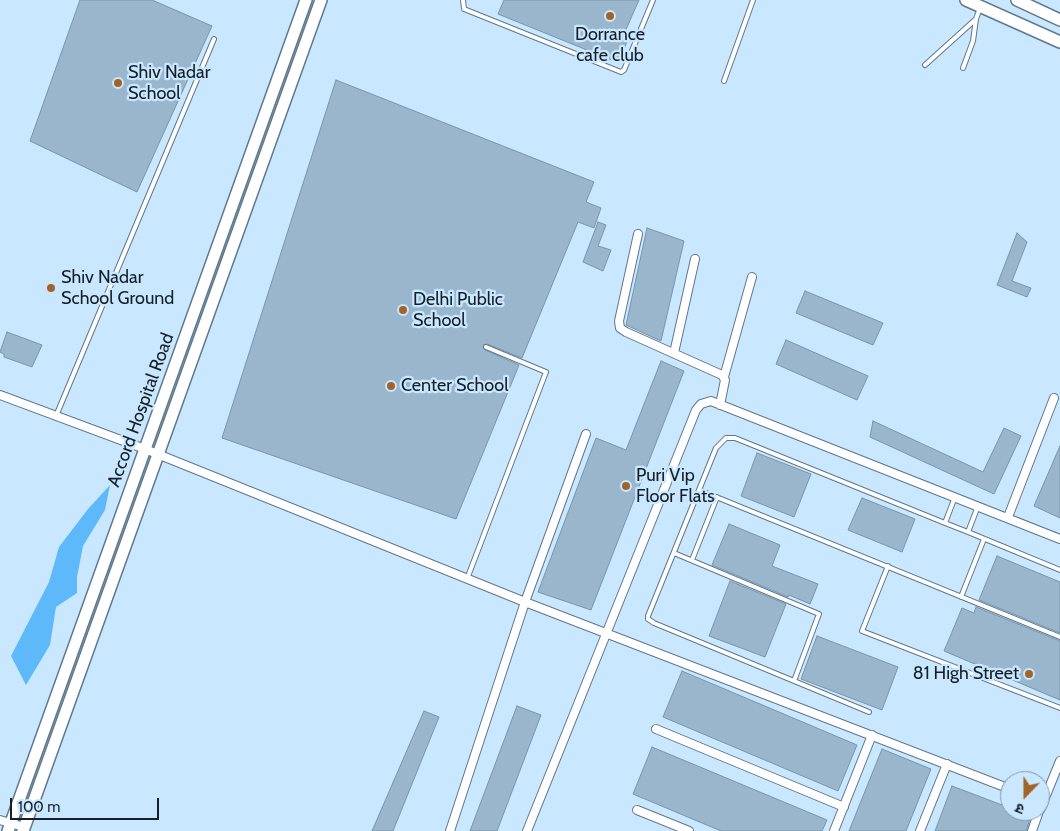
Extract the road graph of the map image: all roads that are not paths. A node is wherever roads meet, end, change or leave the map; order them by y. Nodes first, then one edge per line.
1 (306, 0) edge
2 (321, 0) edge
3 (463, 0) edge
4 (653, 0) edge
5 (753, 0) edge
6 (966, 0) edge
7 (1018, 0) edge
8 (980, 6) junction
9 (976, 19) junction
10 (1060, 20) edge
11 (214, 39) dead end
12 (1060, 42) edge
13 (925, 65) dead end
14 (963, 68) dead end
15 (724, 81) dead end
16 (638, 234) dead end
17 (694, 259) dead end
18 (752, 277) dead end
19 (486, 347) dead end
20 (674, 353) junction
21 (724, 377) junction
22 (0, 395) edge
23 (1054, 398) dead end
24 (720, 405) junction
25 (56, 416) junction
26 (586, 434) dead end
27 (145, 449) junction
28 (158, 454) junction
29 (699, 490) junction
30 (717, 497) junction
31 (955, 497) junction
32 (978, 506) junction
33 (1008, 517) junction
34 (945, 523) junction
35 (968, 532) junction
36 (984, 538) junction
37 (1060, 538) edge
38 (674, 553) junction
39 (692, 560) junction
40 (888, 566) junction
41 (1060, 570) edge
42 (467, 579) junction
43 (961, 596) junction
44 (525, 602) junction
45 (607, 633) junction
46 (1060, 637) edge
47 (794, 681) junction
48 (1060, 708) edge
49 (869, 712) dead end
50 (656, 729) dead end
51 (872, 735) junction
52 (1060, 761) edge
53 (947, 764) junction
54 (1000, 785) edge
55 (1050, 786) edge
56 (844, 807) junction
57 (637, 810) dead end
58 (6, 825) edge
59 (24, 829) edge
60 (450, 831) edge
61 (527, 831) edge
62 (689, 831) edge
63 (834, 831) edge
64 (920, 831) edge

1 - 27 street, Accord Hospital Road
2 - 28 street
3 - 4 lane
5 - 15 lane
6 - 8 street
7 - 10 street
8 - 9 lane
8 - 12 street
9 - 13 lane
9 - 14 lane
11 - 25 lane
16 - 20 street
17 - 20 street
18 - 21 street
19 - 42 lane
20 - 21 street
21 - 24 street
22 - 25 street
23 - 33 street
24 - 31 street
24 - 45 street
25 - 27 street
26 - 44 street
27 - 28 street
27 - 58 street, Accord Hospital Road
28 - 42 street
28 - 59 street
29 - 30 lane
29 - 34 lane
29 - 38 lane
30 - 39 lane
30 - 40 lane
31 - 32 street
31 - 34 lane
32 - 33 street
32 - 35 lane
33 - 37 street
34 - 35 lane
35 - 36 lane
36 - 41 lane
36 - 43 lane
38 - 39 lane
38 - 47 lane
39 - 47 lane
40 - 43 lane
40 - 48 lane
42 - 44 street
43 - 46 lane
44 - 45 street
44 - 60 street
45 - 51 street
45 - 61 street
47 - 49 lane
50 - 56 street
51 - 53 street
51 - 56 street
52 - 55 street
53 - 54 street
53 - 64 street
56 - 63 street
57 - 62 street
58 - 59 street

